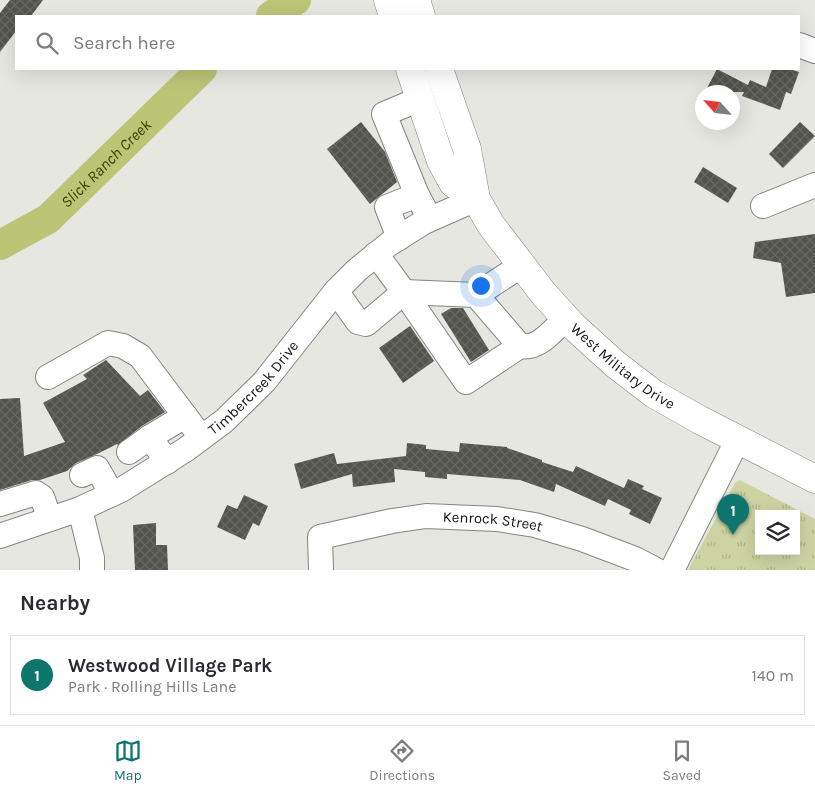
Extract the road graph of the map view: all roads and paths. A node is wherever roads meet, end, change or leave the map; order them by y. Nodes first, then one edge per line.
1 (388, 0) edge
2 (416, 0) edge
3 (393, 15) edge
4 (421, 15) edge
5 (800, 45) edge
6 (815, 51) edge
7 (439, 70) edge
8 (414, 81) edge
9 (441, 161) junction
10 (407, 171) junction
11 (815, 185) edge
12 (417, 195) junction
13 (476, 198) junction
14 (763, 206) dead end
15 (429, 219) junction
16 (398, 238) junction
17 (376, 254) junction
18 (522, 265) junction
19 (336, 291) junction
20 (404, 292) junction
21 (476, 295) junction
22 (566, 318) junction
23 (520, 346) junction
24 (48, 378) dead end
25 (185, 416) junction
26 (150, 437) junction
27 (201, 437) junction
28 (738, 439) junction
29 (167, 462) junction
30 (815, 479) edge
31 (112, 494) junction
32 (0, 504) edge
33 (80, 510) junction
34 (50, 520) junction
35 (1, 532) edge
36 (92, 570) edge
37 (321, 570) edge
38 (656, 570) edge
39 (672, 570) edge

1 - 3 main road
2 - 4 main road
5 - 6 street
7 - 13 main road, West Military Drive
8 - 9 main road, West Military Drive
8 - 10 street
9 - 10 street
9 - 13 main road, West Military Drive
10 - 12 street
11 - 14 street
12 - 15 street
12 - 16 street
13 - 15 street, Timbercreek Drive
13 - 18 main road, West Military Drive
15 - 16 street, Timbercreek Drive
16 - 17 street, Timbercreek Drive
17 - 19 street, Timbercreek Drive
17 - 20 street
18 - 21 street
18 - 22 main road, West Military Drive
19 - 20 street
19 - 27 street, Timbercreek Drive
20 - 21 street
20 - 23 street
21 - 23 street
22 - 23 street
22 - 28 main road, West Military Drive
24 - 25 street
25 - 26 street
25 - 27 street
26 - 29 street
26 - 31 street
27 - 29 street, Timbercreek Drive
28 - 30 main road, West Military Drive
28 - 39 street
29 - 31 street, Timbercreek Drive
31 - 33 street, Timbercreek Drive
32 - 34 street
33 - 34 street, Timbercreek Drive
33 - 36 street
34 - 35 street, Timbercreek Drive
37 - 38 street, Kenrock Street

